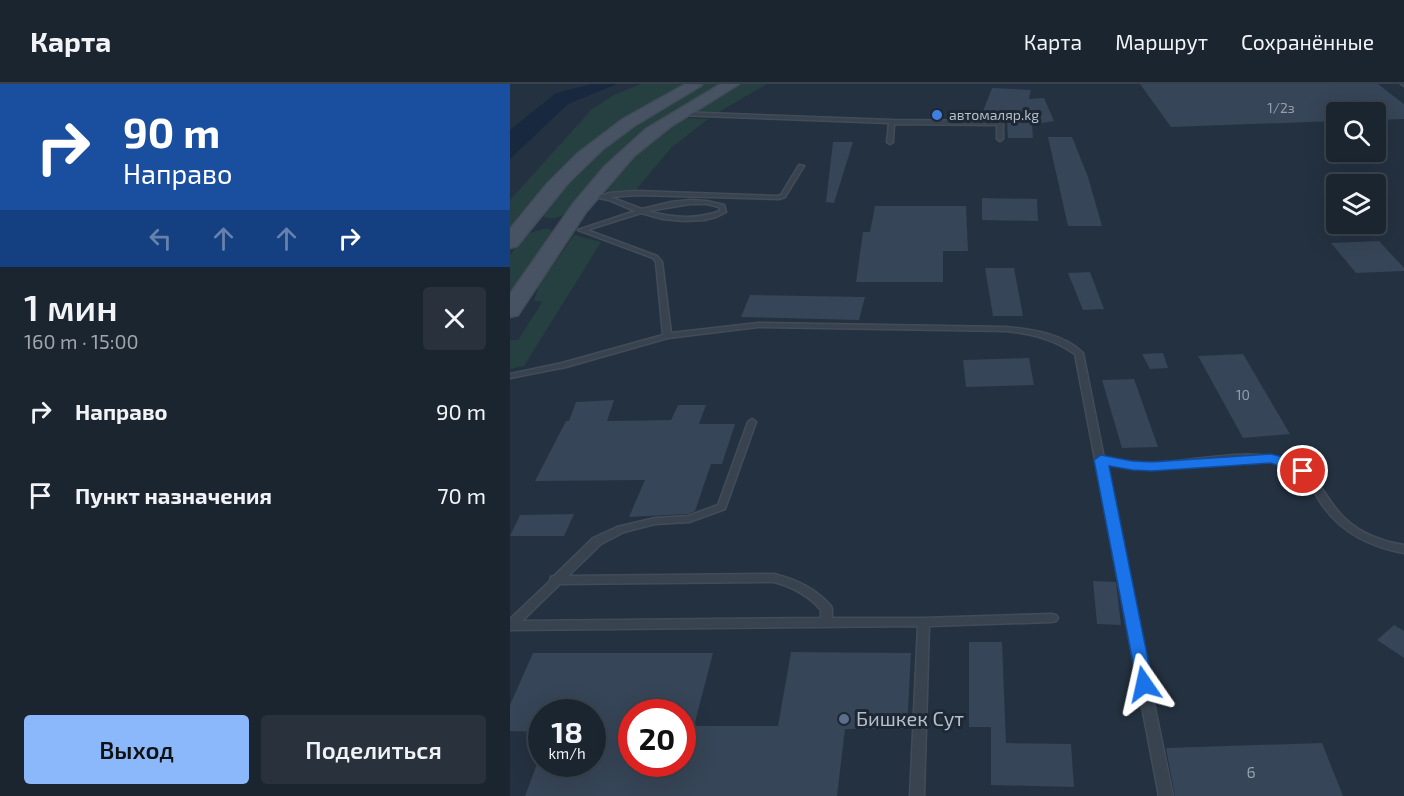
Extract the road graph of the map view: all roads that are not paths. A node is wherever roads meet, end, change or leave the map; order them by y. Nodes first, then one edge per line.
1 (696, 84) edge
2 (732, 84) edge
3 (678, 114) junction
4 (892, 123) junction
5 (1000, 139) dead end
6 (890, 142) dead end
7 (801, 166) dead end
8 (597, 195) junction
9 (644, 212) junction
10 (525, 223) junction
11 (574, 229) junction
12 (510, 242) edge
13 (510, 310) edge
14 (667, 336) junction
15 (510, 376) edge
16 (752, 422) dead end
17 (1101, 460) junction
18 (1404, 549) edge
19 (555, 580) junction
20 (1052, 618) dead end
21 (924, 622) junction
22 (826, 623) junction
23 (510, 626) edge
24 (917, 796) edge
25 (1166, 796) edge

1 - 10 main road
2 - 3 main road
3 - 4 lane
3 - 8 main road
4 - 5 lane
4 - 6 lane
7 - 8 lane
8 - 9 lane
8 - 11 main road
9 - 9 lane
9 - 11 lane
10 - 11 main road
10 - 12 main road
11 - 13 main road
11 - 14 lane
14 - 15 lane
14 - 17 lane
16 - 19 lane
17 - 18 lane
17 - 25 lane
19 - 22 lane
19 - 23 lane
20 - 21 lane
21 - 22 lane
21 - 24 lane
22 - 23 lane

